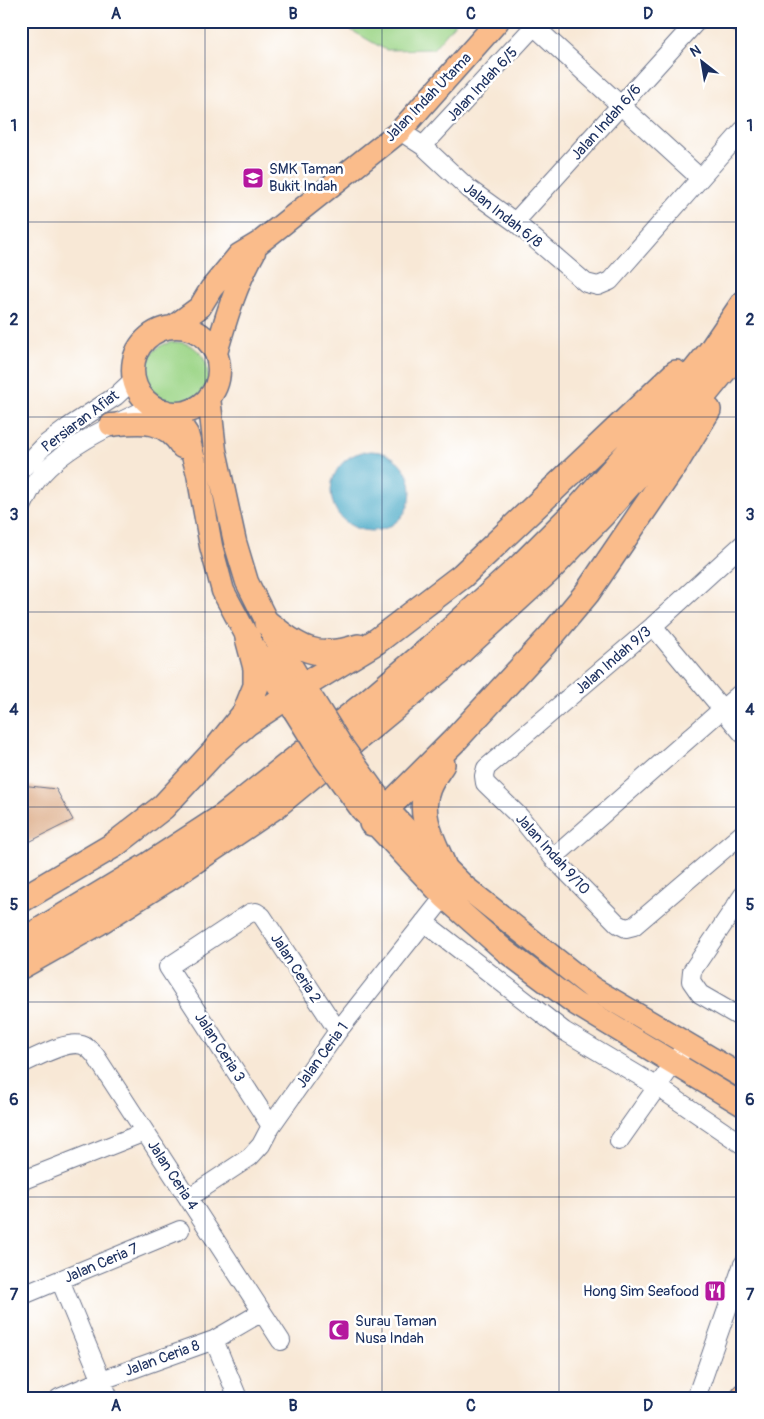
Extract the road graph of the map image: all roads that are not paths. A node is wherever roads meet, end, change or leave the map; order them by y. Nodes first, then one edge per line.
1 (498, 21) edge
2 (698, 21) edge
3 (737, 21) edge
4 (537, 24) edge
5 (743, 26) edge
6 (620, 107) junction
7 (400, 130) junction
8 (743, 130) edge
9 (423, 146) junction
10 (700, 178) junction
11 (516, 222) junction
12 (259, 243) junction
13 (743, 304) edge
14 (727, 326) junction
15 (173, 327) junction
16 (739, 352) edge
17 (216, 353) junction
18 (133, 369) junction
19 (209, 397) junction
20 (159, 408) junction
21 (111, 425) junction
22 (26, 465) edge
23 (44, 474) junction
24 (198, 474) junction
25 (21, 509) edge
26 (743, 544) edge
27 (652, 626) junction
28 (258, 631) junction
29 (377, 641) junction
30 (743, 691) edge
31 (299, 698) junction
32 (722, 710) junction
33 (743, 734) edge
34 (455, 740) junction
35 (214, 752) junction
36 (484, 776) joint
37 (375, 810) junction
38 (743, 833) edge
39 (553, 858) junction
40 (443, 865) junction
41 (743, 895) edge
42 (444, 897) junction
43 (21, 900) edge
44 (250, 913) joint
45 (424, 922) junction
46 (21, 942) edge
47 (21, 966) edge
48 (743, 1020) edge
49 (338, 1031) junction
50 (686, 1044) junction
51 (21, 1064) edge
52 (674, 1064) junction
53 (743, 1077) edge
54 (658, 1087) junction
55 (743, 1105) edge
56 (271, 1126) junction
57 (145, 1132) junction
58 (619, 1141) dead end
59 (743, 1146) edge
60 (21, 1181) edge
61 (188, 1198) junction
62 (180, 1230) dead end
63 (743, 1264) edge
64 (60, 1280) junction
65 (21, 1296) edge
66 (262, 1312) junction
67 (214, 1340) junction
68 (281, 1341) dead end
69 (102, 1380) junction
70 (59, 1398) edge
71 (110, 1398) edge
72 (238, 1398) edge
73 (696, 1398) edge

1 - 7 main road, Jalan Indah Utama
2 - 6 street, Jalan Indah 6/6
3 - 5 street
4 - 6 street
4 - 9 street, Jalan Indah 6/5
6 - 10 street
6 - 11 street, Jalan Indah 6/6
7 - 9 street, Jalan Indah 6/8
7 - 12 main road, Jalan Indah Utama
8 - 10 street
9 - 11 street, Jalan Indah 6/8
10 - 11 street, Jalan Indah 6/8
12 - 15 main road, Jalan Indah Utama
12 - 17 main road
13 - 14 highway
14 - 29 highway
14 - 46 highway
15 - 17 main road
15 - 18 main road
16 - 34 highway
16 - 47 highway
17 - 19 main road
18 - 20 main road
18 - 22 street, Persiaran Afiat
19 - 20 main road
19 - 28 main road
20 - 21 street, Persiaran Afiat
20 - 24 main road
21 - 23 street, Persiaran Afiat
21 - 24 main road
22 - 23 street
23 - 25 street, Persiaran Afiat
24 - 28 main road
26 - 27 street, Jalan Indah 9/3
27 - 32 street
27 - 36 street, Jalan Indah 9/3
28 - 29 highway
28 - 31 main road
28 - 35 highway
29 - 31 highway
30 - 32 street
31 - 35 highway
31 - 37 main road, bridge
32 - 33 street
32 - 39 street
34 - 37 highway
34 - 40 highway
35 - 43 highway
36 - 39 street, Jalan Indah 9/10
37 - 40 main road
37 - 42 main road
38 - 39 street, Jalan Indah 9/10
40 - 50 main road
41 - 48 street
42 - 45 street, Jalan Ceria 1
42 - 52 main road
44 - 49 street, Jalan Ceria 2
44 - 56 street, Jalan Ceria 3
45 - 49 street, Jalan Ceria 1
45 - 54 street
49 - 56 street, Jalan Ceria 1
50 - 52 street
50 - 53 main road
51 - 57 street, Jalan Ceria 4
52 - 54 street
52 - 55 main road
54 - 58 street
54 - 59 street
56 - 61 street, Jalan Ceria 1
57 - 60 street
57 - 61 street, Jalan Ceria 4
61 - 66 street, Jalan Ceria 4
62 - 64 street, Jalan Ceria 7
63 - 73 street
64 - 65 street, Jalan Ceria 7
64 - 69 street
66 - 67 street, Jalan Ceria 8
66 - 68 street, Jalan Ceria 4
67 - 69 street, Jalan Ceria 8
67 - 72 street
69 - 70 street, Jalan Ceria 8
69 - 71 street

